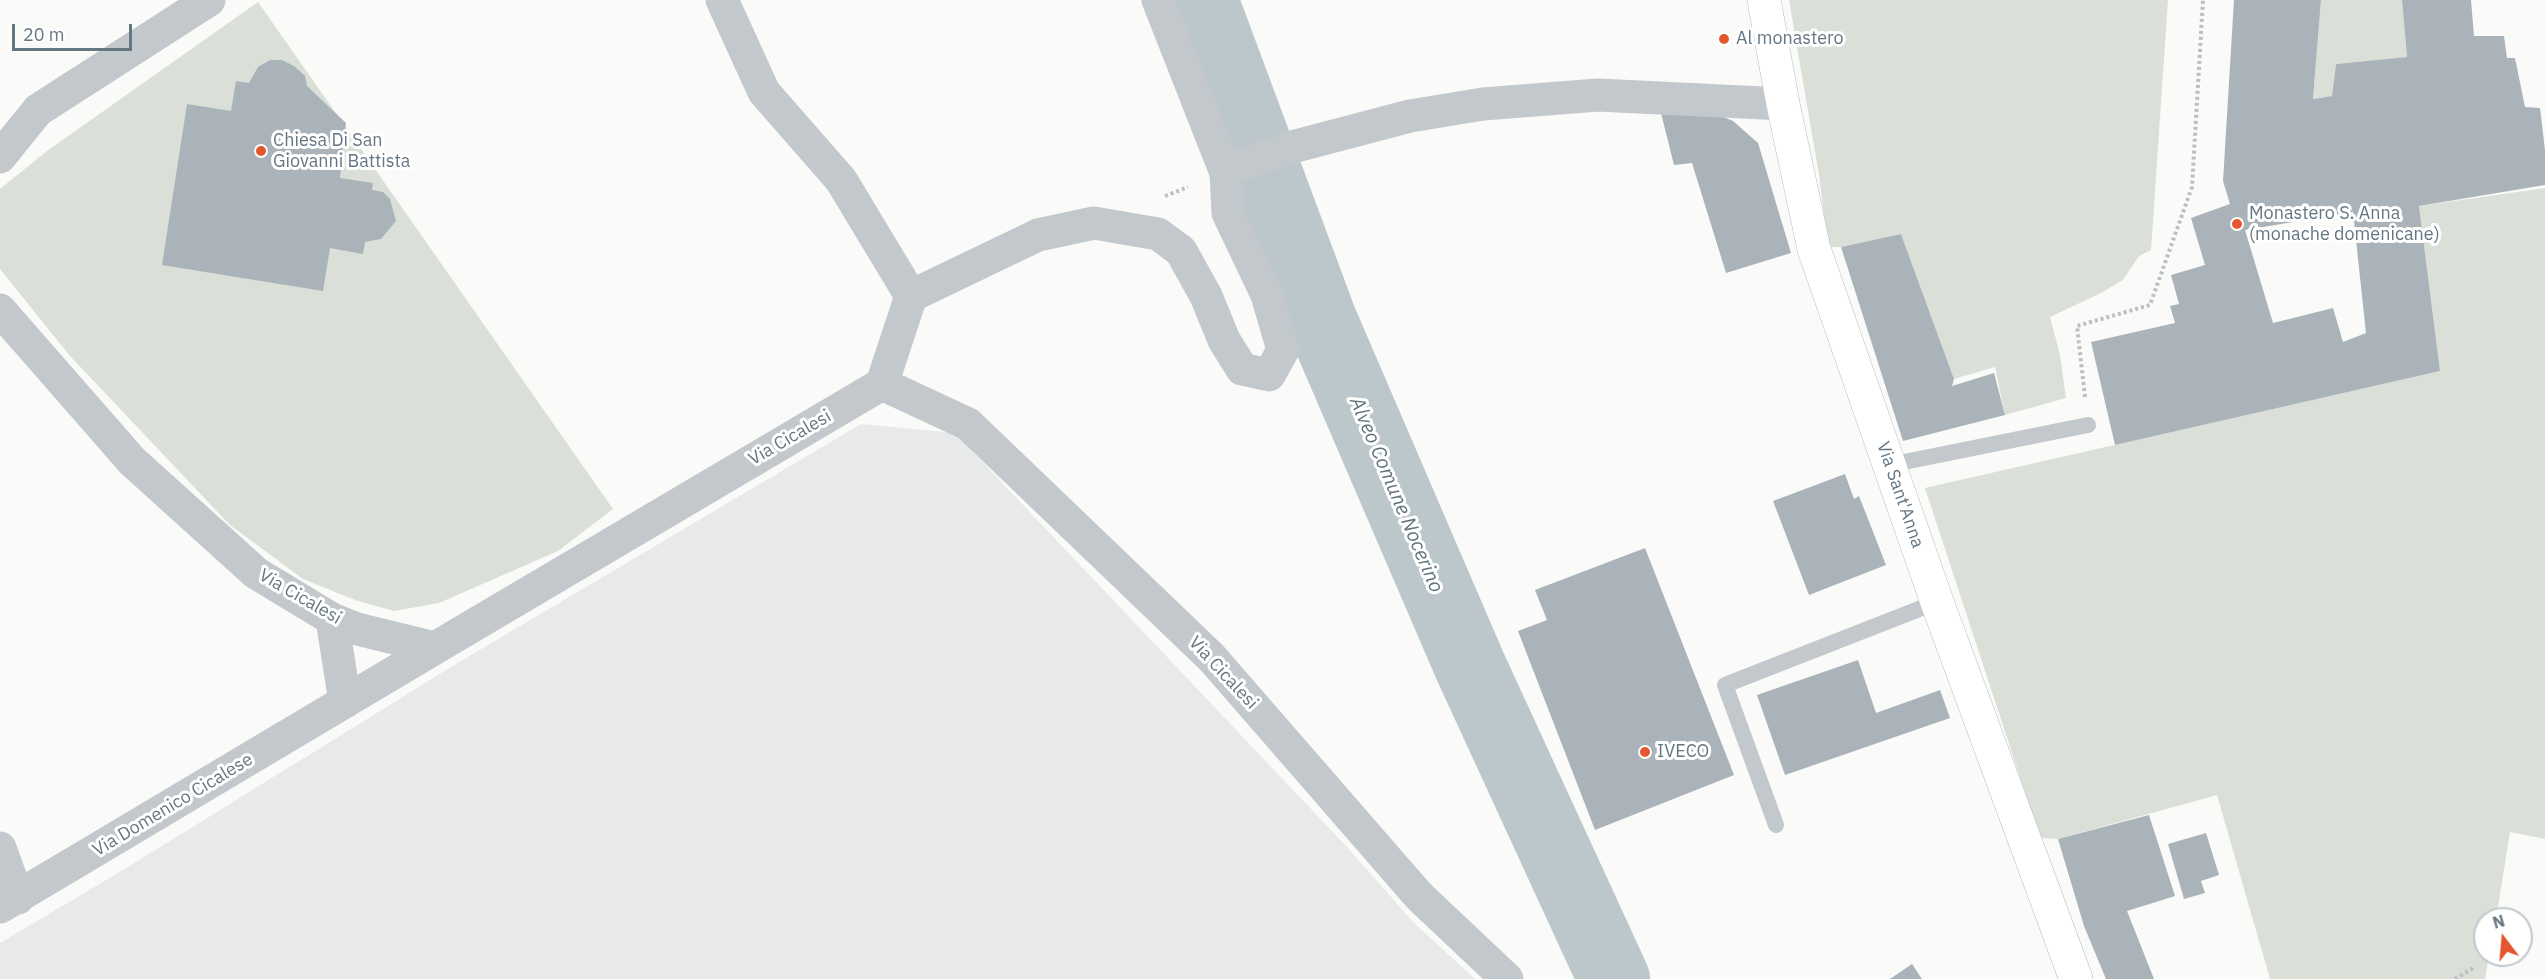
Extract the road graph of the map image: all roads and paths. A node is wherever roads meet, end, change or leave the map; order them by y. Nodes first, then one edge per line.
1 (209, 0) edge
2 (722, 0) edge
3 (1158, 0) edge
4 (1764, 0) edge
5 (2204, 0) edge
6 (1783, 104) junction
7 (0, 157) edge
8 (1234, 169) junction
9 (910, 296) junction
10 (2, 317) edge
11 (882, 384) junction
12 (2088, 425) joint
13 (1889, 465) junction
14 (1937, 602) junction
15 (333, 619) junction
16 (435, 648) junction
17 (345, 702) junction
18 (1776, 825) dead end
19 (0, 849) edge
20 (9, 902) edge
21 (2475, 967) dead end
22 (1507, 979) edge
23 (2076, 979) edge
24 (2455, 979) edge

1 - 7 street
2 - 9 street
3 - 8 street
4 - 6 main road, Via Sant'Anna
5 - 12 path
6 - 8 street
6 - 13 main road, Via Sant'Anna
8 - 9 street
9 - 11 street
10 - 15 street, Via Cicalesi
11 - 16 street, Via Cicalesi
11 - 22 street, Via Cicalesi
12 - 13 lane
13 - 14 main road, Via Sant'Anna
14 - 18 lane
14 - 23 main road, Via Sant'Anna
15 - 16 street, Via Cicalesi
15 - 17 street
16 - 17 street, Via Domenico Cicalese
17 - 20 street, Via Domenico Cicalese
19 - 20 street
21 - 24 path

